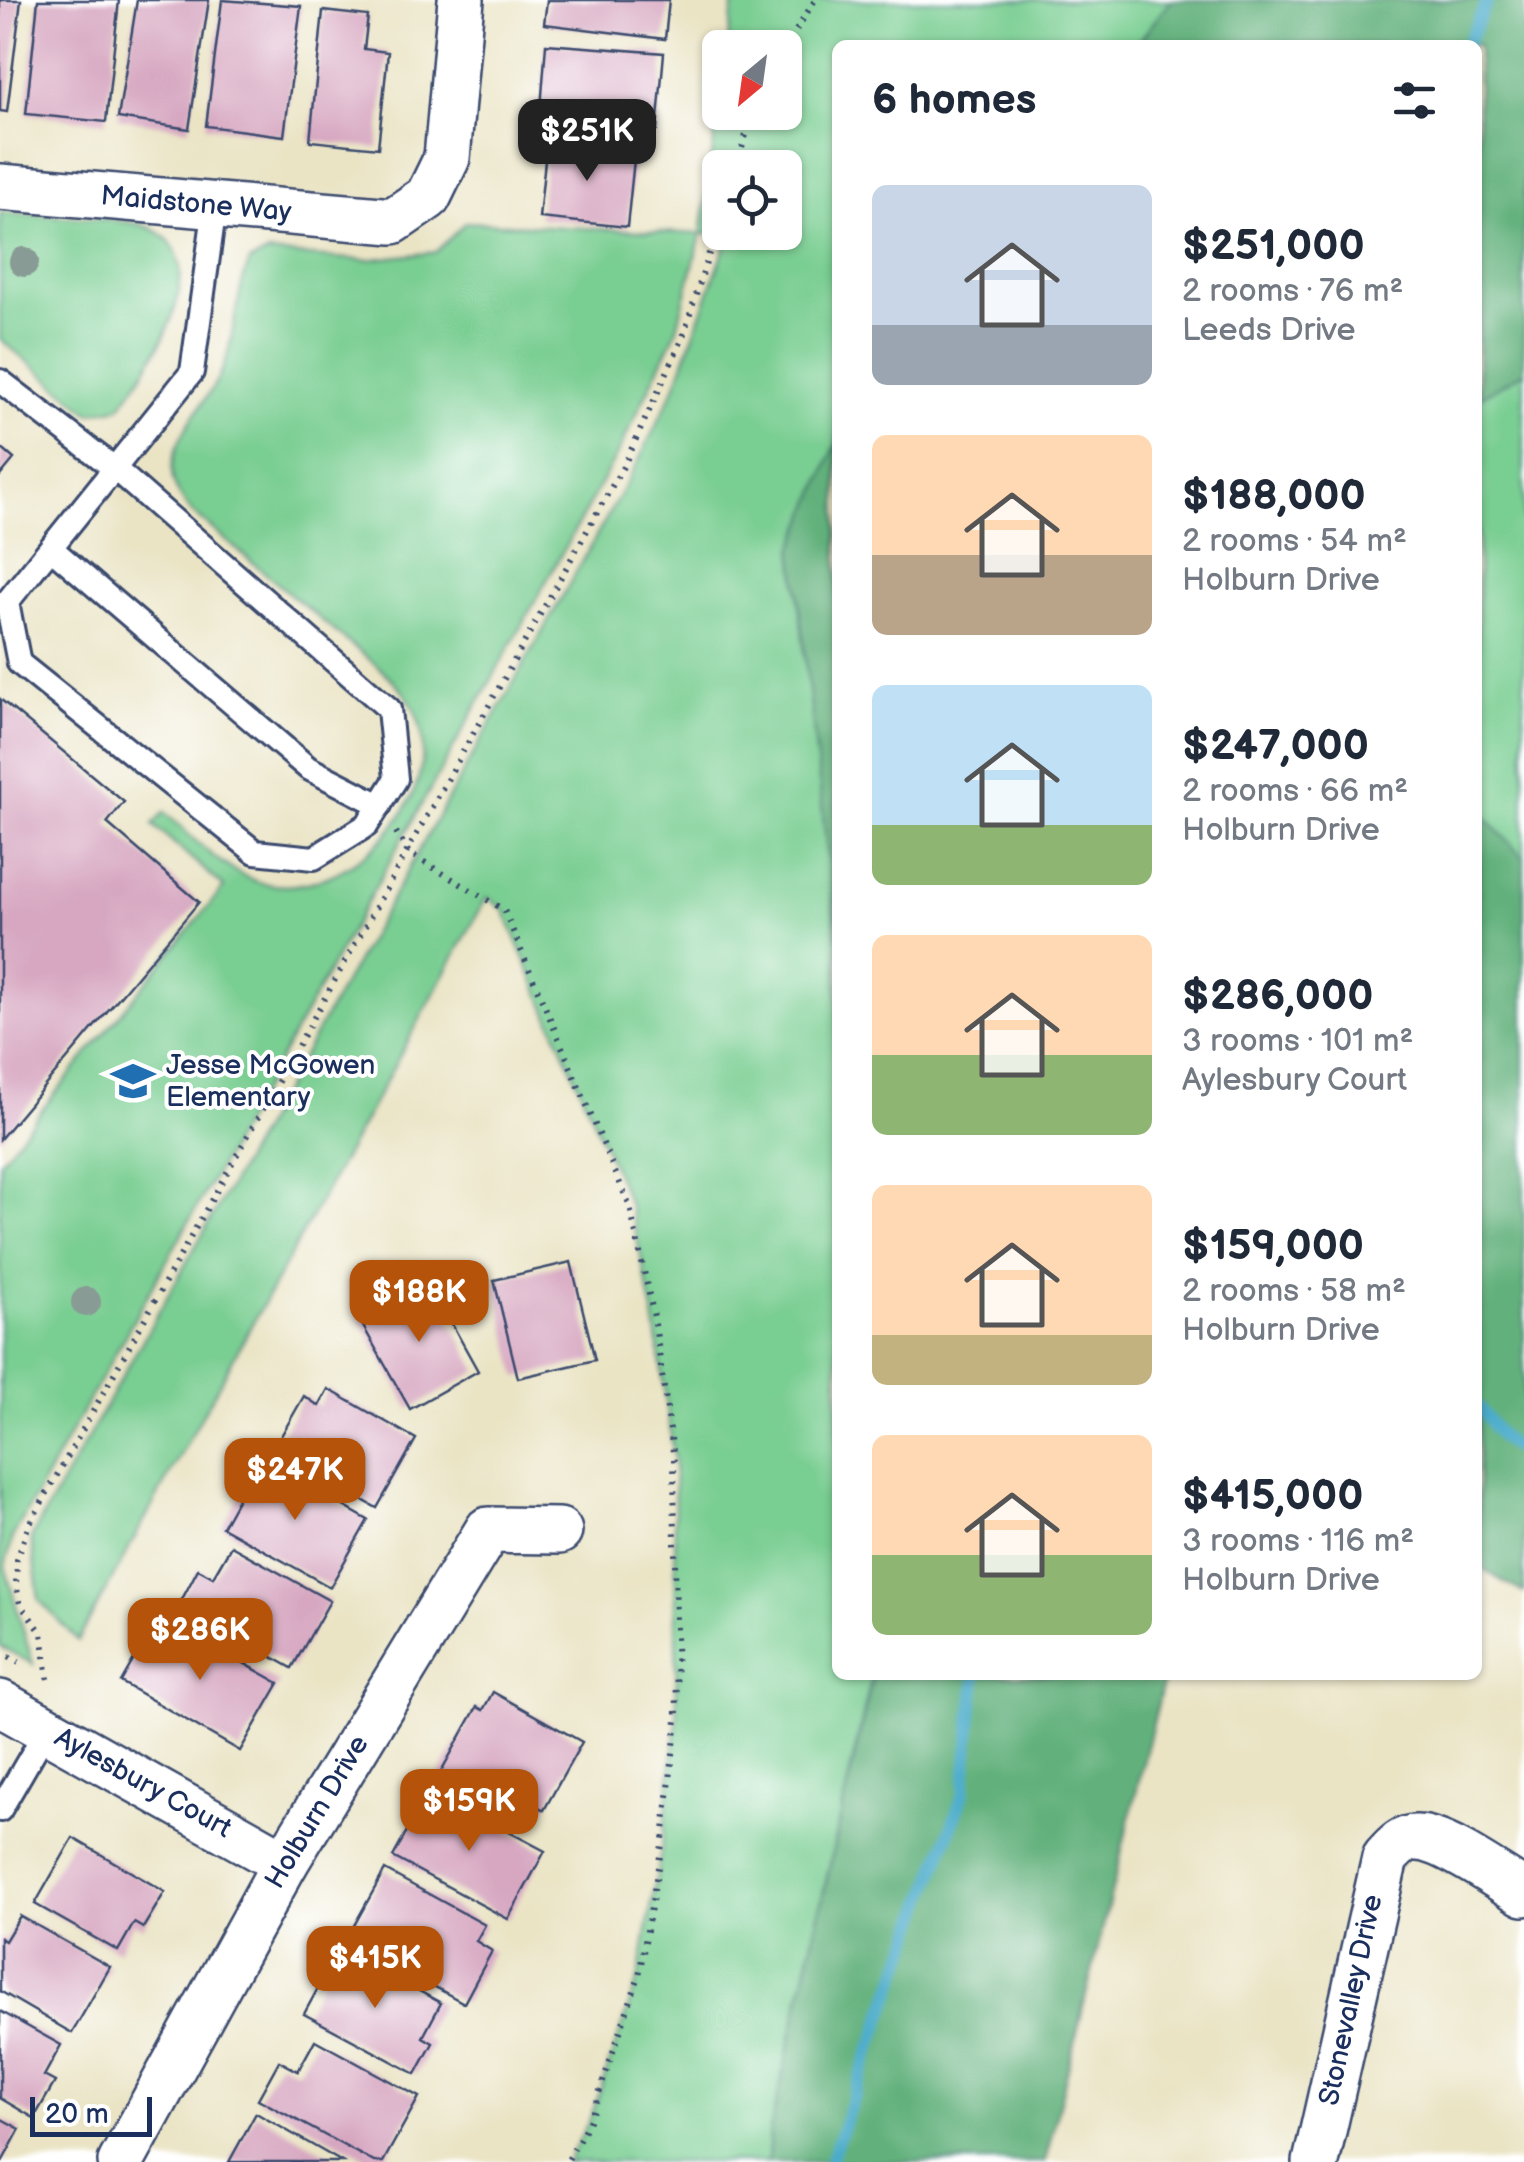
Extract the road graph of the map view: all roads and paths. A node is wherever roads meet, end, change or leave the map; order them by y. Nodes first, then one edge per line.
1 (461, 0) edge
2 (815, 0) edge
3 (796, 30) edge
4 (0, 187) edge
5 (215, 206) junction
6 (710, 250) edge
7 (0, 381) edge
8 (114, 468) junction
9 (51, 548) junction
10 (380, 806) junction
11 (409, 853) junction
12 (559, 1531) dead end
13 (48, 1679) dead end
14 (0, 1703) edge
15 (47, 1729) junction
16 (0, 1810) edge
17 (285, 1863) junction
18 (1524, 1893) edge
19 (121, 2162) edge
20 (567, 2162) edge
21 (1316, 2162) edge

1 - 5 street, Maidstone Way
2 - 3 path
4 - 5 street, Maidstone Way
5 - 8 lane
6 - 11 path
7 - 8 lane
8 - 9 lane
8 - 10 lane
9 - 10 lane
9 - 10 lane
11 - 13 path
11 - 20 path
12 - 17 street, Holburn Drive
14 - 15 street, Aylesbury Court
15 - 16 lane
15 - 17 street, Aylesbury Court
17 - 19 street, Holburn Drive
18 - 21 street, Stonevalley Drive

